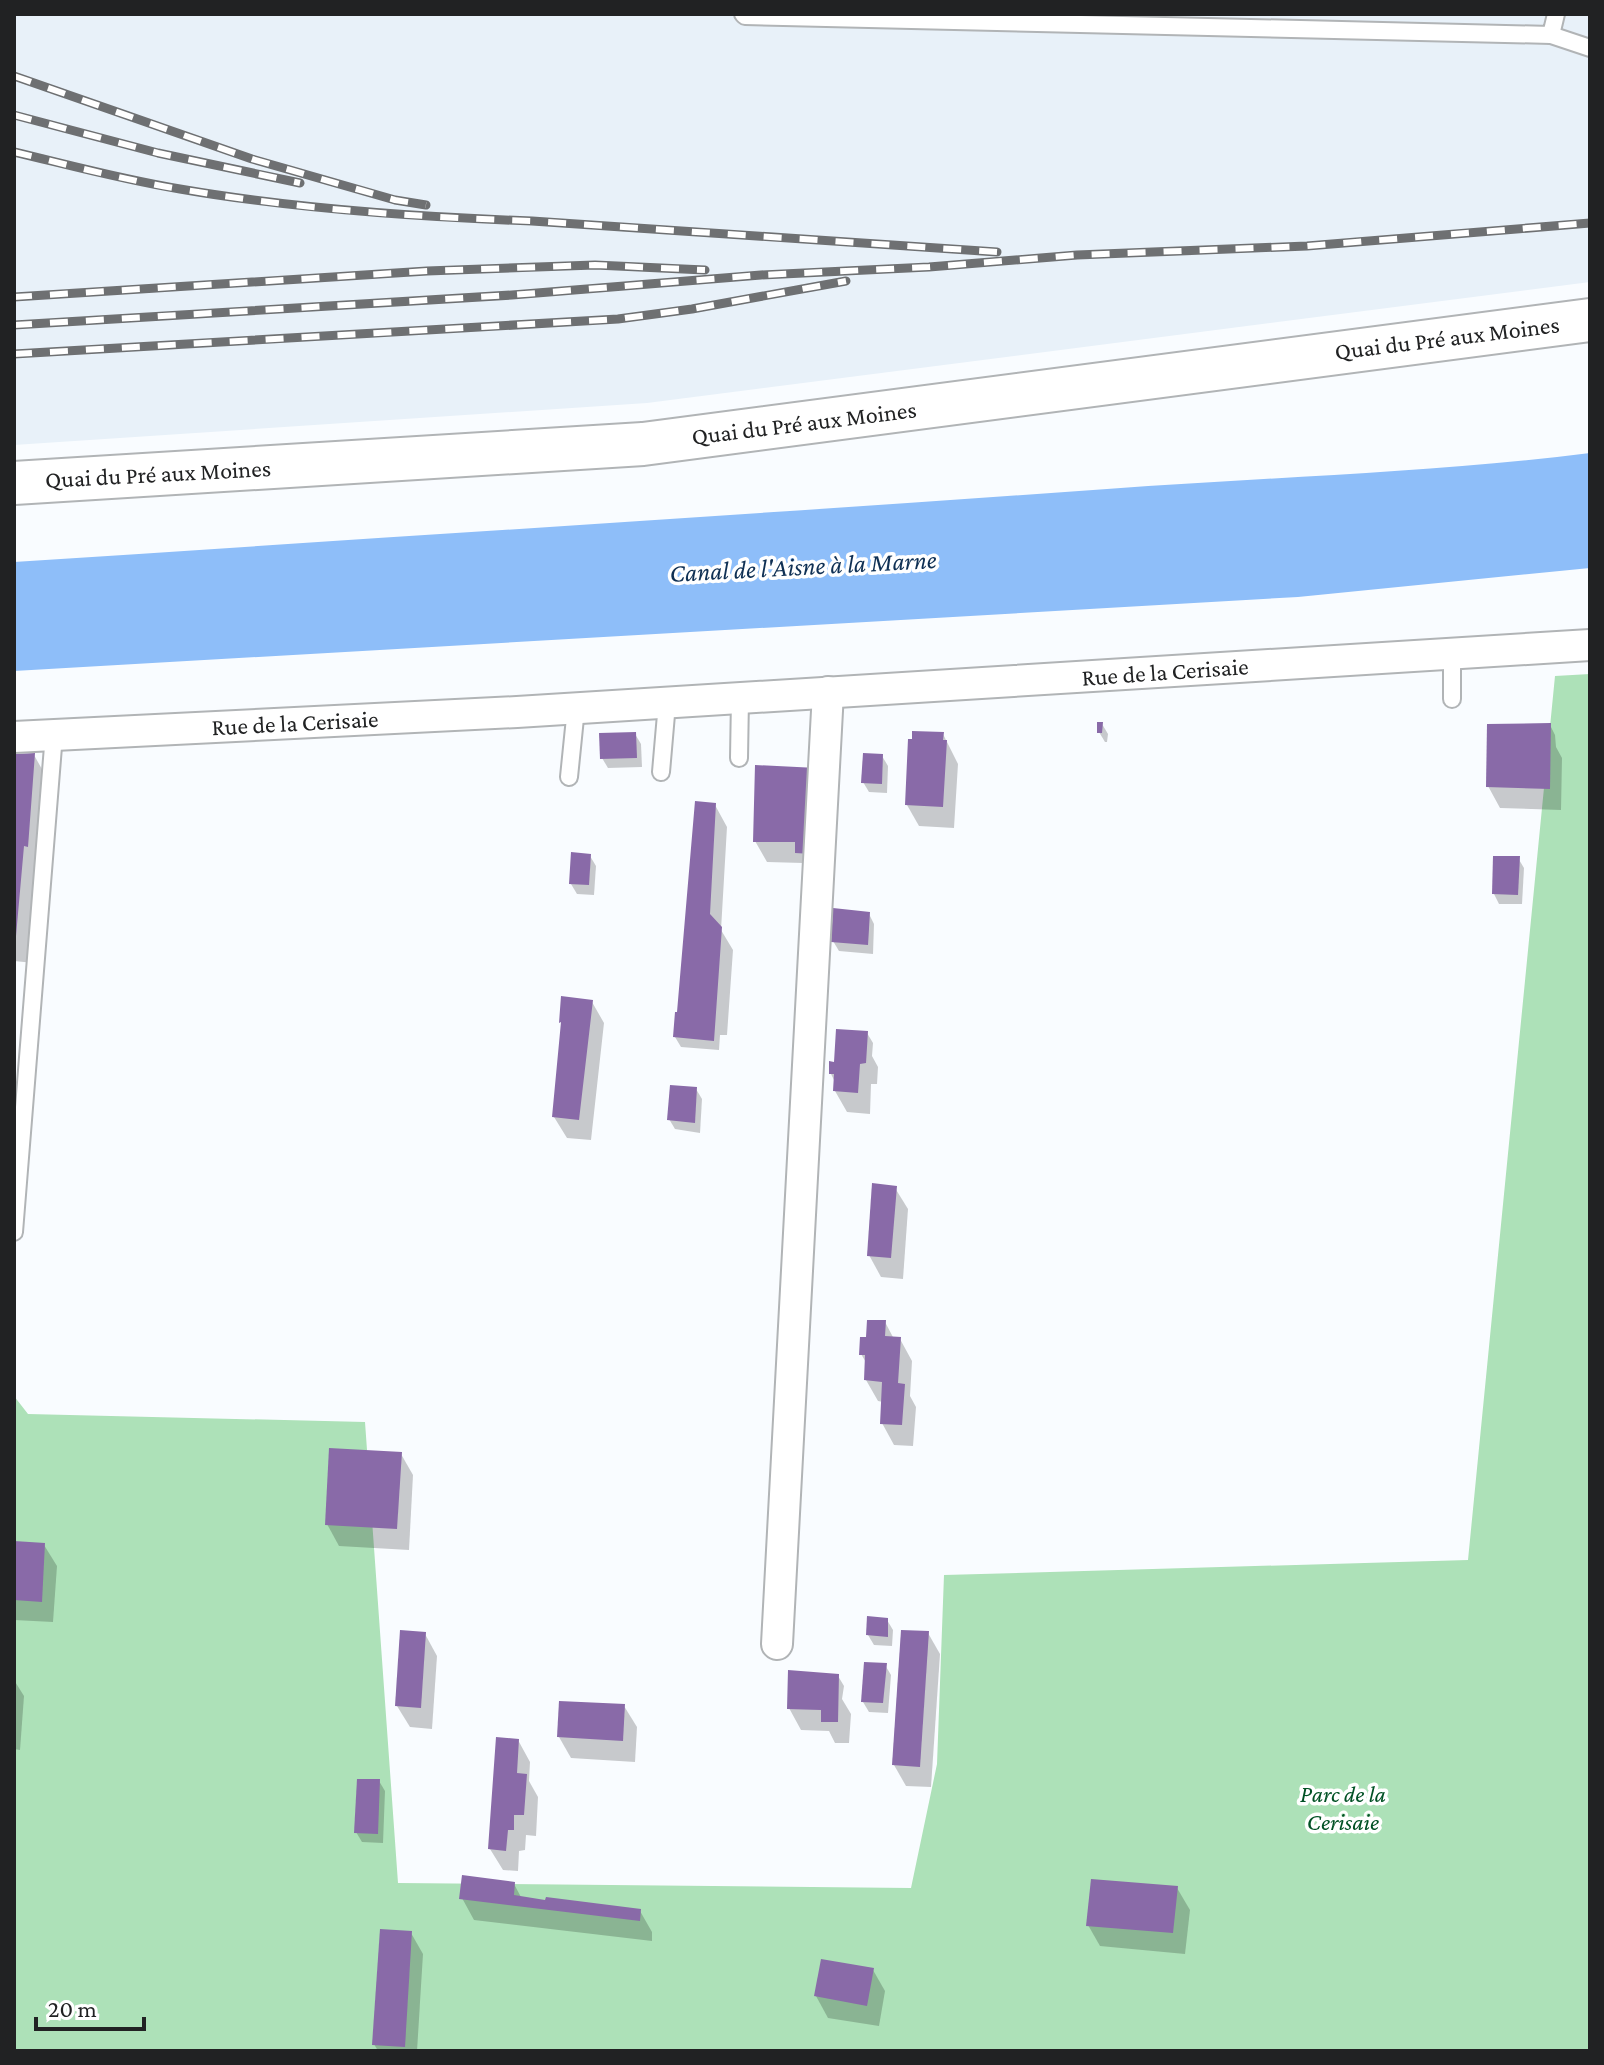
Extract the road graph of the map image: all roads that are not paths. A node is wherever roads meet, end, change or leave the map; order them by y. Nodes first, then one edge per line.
1 (743, 14) edge
2 (1556, 14) edge
3 (1551, 35) junction
4 (1590, 48) edge
5 (1590, 320) edge
6 (14, 483) edge
7 (1590, 645) edge
8 (1452, 654) junction
9 (828, 692) junction
10 (740, 698) junction
11 (1452, 699) dead end
12 (667, 703) junction
13 (576, 708) junction
14 (54, 734) junction
15 (14, 737) edge
16 (739, 758) dead end
17 (661, 772) dead end
18 (569, 777) dead end
19 (14, 1232) edge
20 (777, 1644) dead end

1 - 3 lane
2 - 3 lane
3 - 4 lane
5 - 6 street, Quai du Pré aux Moines
7 - 8 street, Rue de la Cerisaie
8 - 9 street, Rue de la Cerisaie
8 - 11 lane
9 - 10 street, Rue de la Cerisaie
9 - 20 street
10 - 12 street, Rue de la Cerisaie
10 - 16 lane
12 - 13 street, Rue de la Cerisaie
12 - 17 lane
13 - 14 street, Rue de la Cerisaie
13 - 18 lane
14 - 15 street, Rue de la Cerisaie
14 - 19 lane

